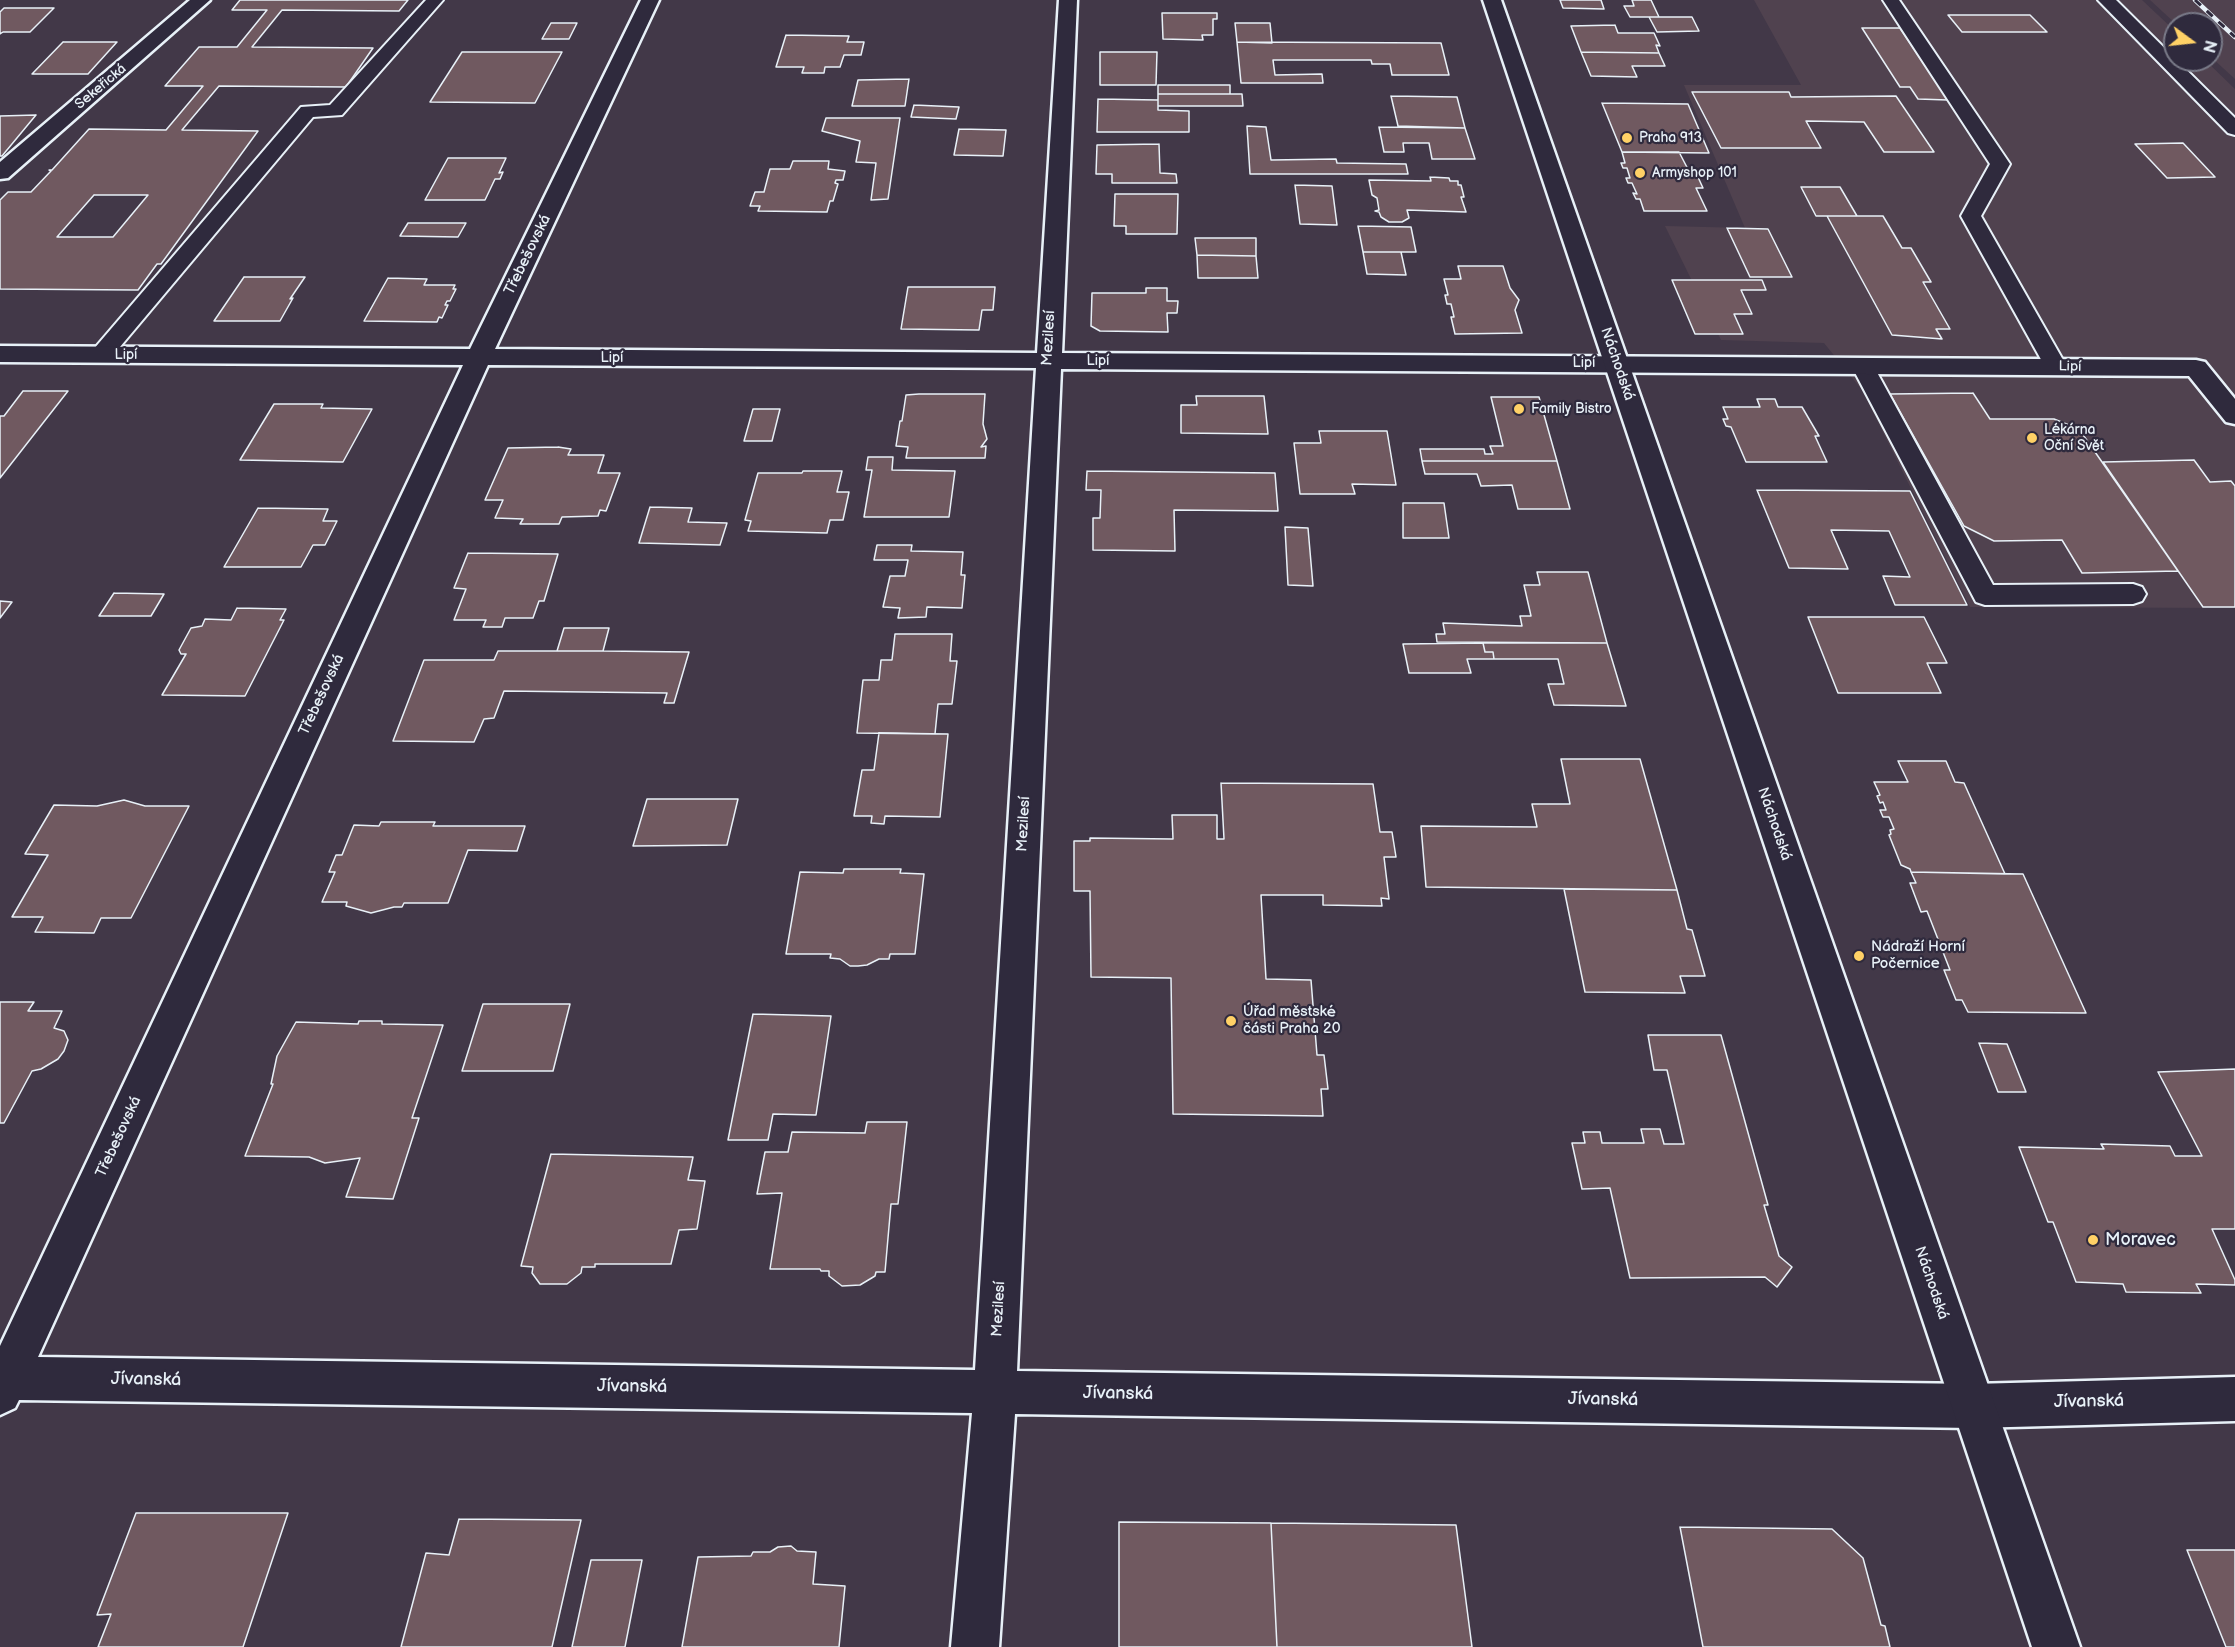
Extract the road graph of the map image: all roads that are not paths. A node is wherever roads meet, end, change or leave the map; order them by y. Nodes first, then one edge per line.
1 (201, 0) edge
2 (435, 0) edge
3 (650, 0) edge
4 (1068, 0) edge
5 (1492, 0) edge
6 (2106, 0) edge
7 (1896, 6) edge
8 (2235, 129) edge
9 (0, 173) edge
10 (0, 354) edge
11 (101, 355) junction
12 (479, 357) junction
13 (1048, 360) junction
14 (1617, 364) junction
15 (1862, 365) junction
16 (2056, 367) junction
17 (2235, 416) edge
18 (2133, 594) dead end
19 (2, 1383) edge
20 (995, 1391) junction
21 (2235, 1399) edge
22 (1973, 1406) junction
23 (975, 1647) edge
24 (2056, 1647) edge

1 - 9 street, Sekeřická
2 - 11 lane
3 - 12 street, Třebešovská
4 - 13 street, Mezilesí
5 - 14 street, Náchodská
6 - 8 lane
7 - 16 lane
10 - 11 street, Lipí
11 - 12 street, Lipí
12 - 13 street, Lipí
12 - 19 street, Třebešovská
13 - 14 street, Lipí
13 - 20 street, Mezilesí
14 - 15 street, Lipí
14 - 22 street, Náchodská
15 - 16 street, Lipí
15 - 18 lane
16 - 17 street, Lipí
19 - 20 street, Jívanská
20 - 22 street, Jívanská
20 - 23 street, Mezilesí
21 - 22 street, Jívanská
22 - 24 street, Náchodská

